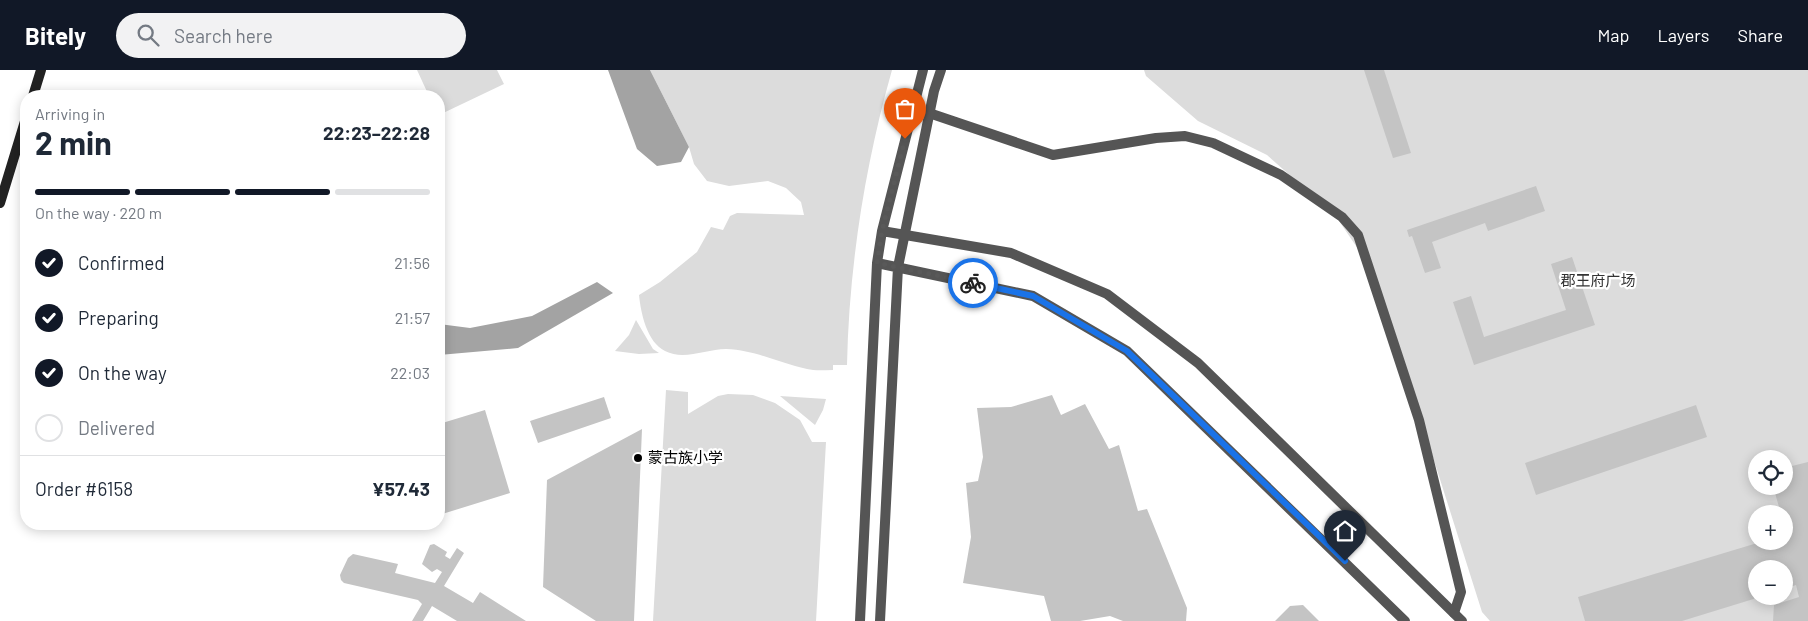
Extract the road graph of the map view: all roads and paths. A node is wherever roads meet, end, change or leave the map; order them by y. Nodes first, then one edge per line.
1 (41, 70) edge
2 (923, 70) edge
3 (941, 70) edge
4 (35, 90) edge
5 (929, 113) junction
6 (20, 138) edge
7 (0, 204) edge
8 (882, 231) junction
9 (903, 236) junction
10 (877, 263) junction
11 (898, 267) junction
12 (1458, 617) edge
13 (860, 621) edge
14 (880, 621) edge
15 (1405, 621) edge

1 - 4 main road
2 - 8 street
3 - 5 street
5 - 9 street
5 - 12 street
6 - 7 main road
8 - 9 street
8 - 10 street
9 - 11 street
9 - 12 street
10 - 11 street
10 - 13 street
11 - 14 street
11 - 15 street

